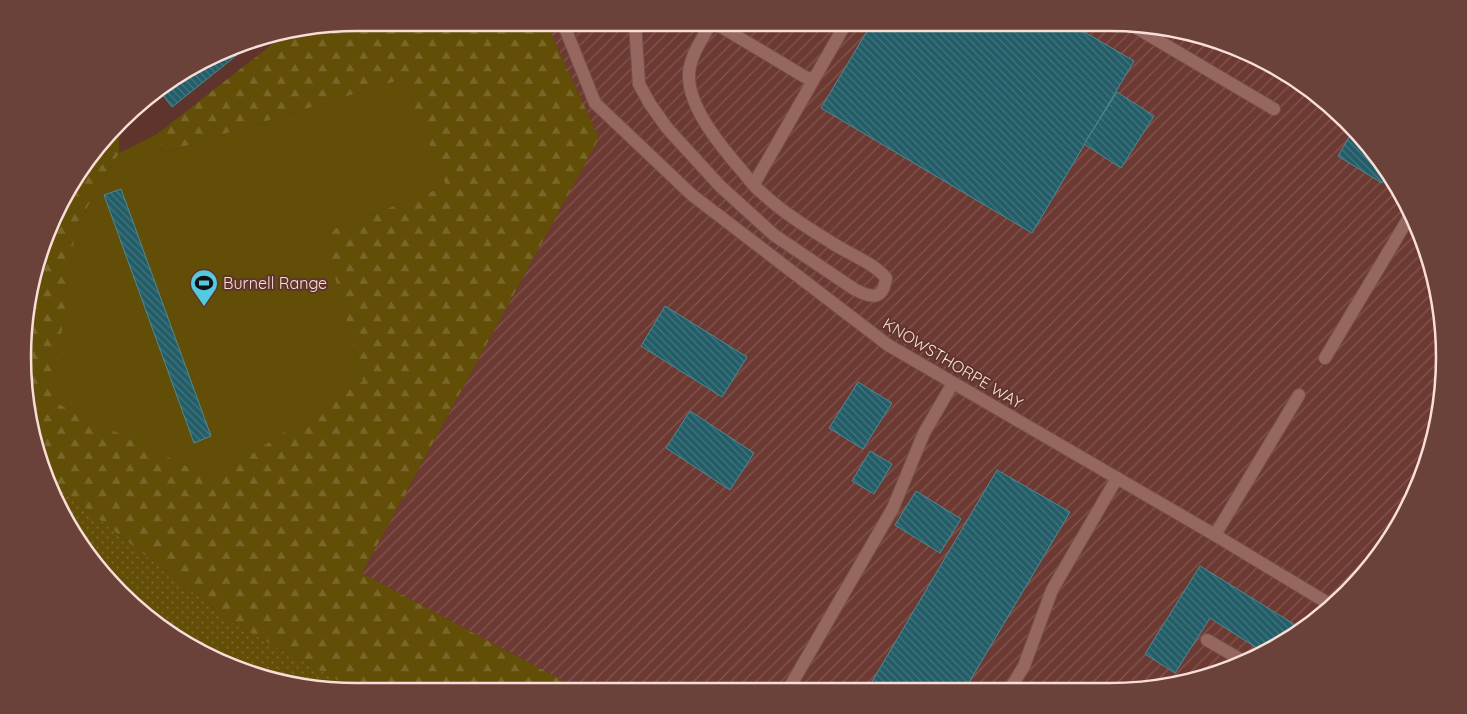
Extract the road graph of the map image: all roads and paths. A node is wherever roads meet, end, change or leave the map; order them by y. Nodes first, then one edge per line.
1 (567, 31) edge
2 (636, 31) edge
3 (708, 31) edge
4 (728, 31) edge
5 (841, 31) edge
6 (1155, 34) edge
7 (813, 79) junction
8 (1274, 109) dead end
9 (754, 184) junction
10 (1406, 222) edge
11 (1325, 358) dead end
12 (953, 383) junction
13 (1300, 395) dead end
14 (1117, 478) junction
15 (1215, 535) junction
16 (1325, 602) edge
17 (1208, 640) dead end
18 (1237, 657) edge
19 (792, 683) edge
20 (1014, 683) edge

1 - 12 street, KNOWSTHORPE WAY
2 - 9 street
3 - 9 street
4 - 7 street
5 - 7 street
6 - 8 street
7 - 9 street
10 - 11 street
12 - 14 street, KNOWSTHORPE WAY
12 - 19 street
13 - 15 street
14 - 15 street, KNOWSTHORPE WAY
14 - 20 street
15 - 16 street, KNOWSTHORPE WAY
17 - 18 street

